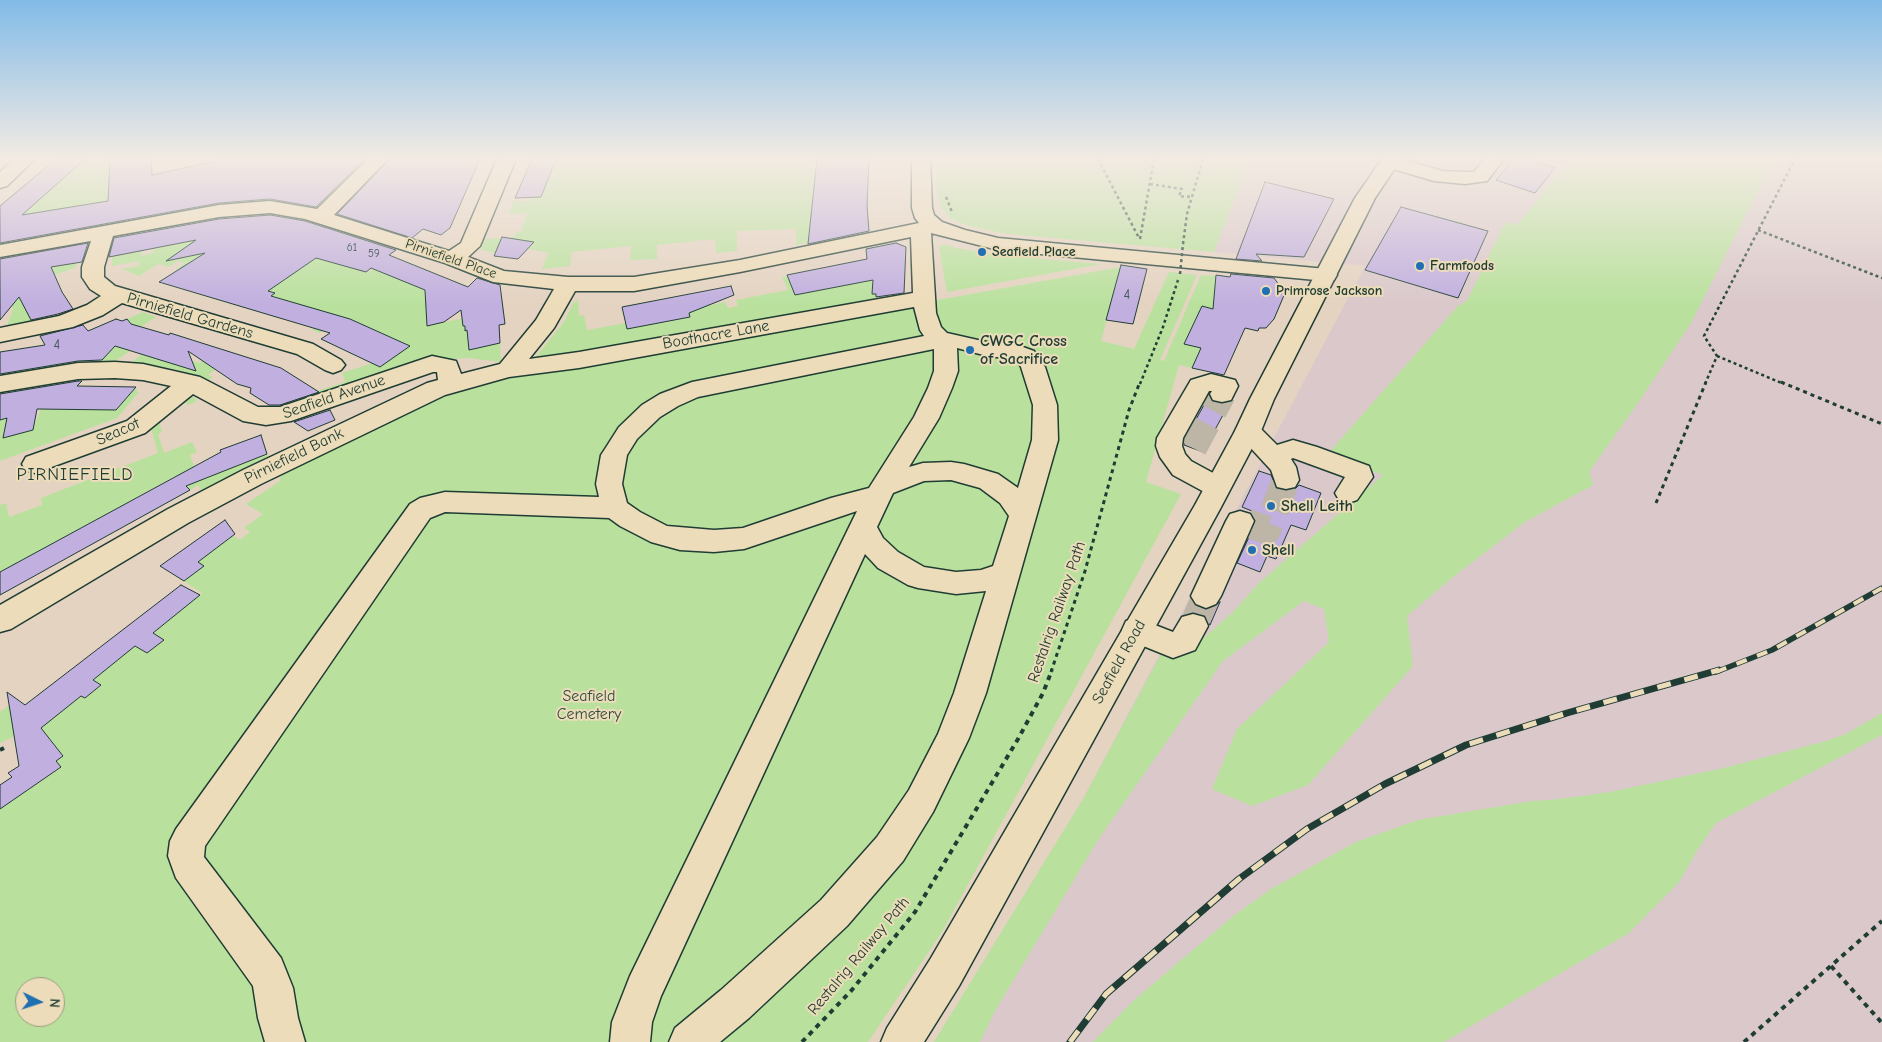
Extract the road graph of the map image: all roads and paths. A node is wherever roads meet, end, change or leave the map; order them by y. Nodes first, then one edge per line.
1 (245, 208) edge
2 (259, 208) edge
3 (330, 208) edge
4 (486, 208) edge
5 (923, 208) edge
6 (950, 208) edge
7 (1121, 208) edge
8 (1146, 208) edge
9 (1190, 208) edge
10 (1361, 208) edge
11 (1770, 208) edge
12 (957, 217) dead end
13 (319, 218) junction
14 (928, 228) junction
15 (1758, 230) junction
16 (104, 233) junction
17 (1140, 249) junction
18 (0, 252) edge
19 (452, 259) junction
20 (1326, 275) junction
21 (1882, 278) edge
22 (568, 284) junction
23 (120, 296) junction
24 (924, 298) junction
25 (0, 335) edge
26 (941, 340) junction
27 (1717, 356) junction
28 (333, 365) dead end
29 (508, 369) junction
30 (0, 384) edge
31 (191, 384) junction
32 (450, 384) junction
33 (1222, 394) dead end
34 (1882, 424) edge
35 (1248, 431) junction
36 (1272, 455) junction
37 (35, 464) dead end
38 (1286, 480) dead end
39 (882, 491) junction
40 (1348, 493) dead end
41 (1212, 498) junction
42 (1656, 502) dead end
43 (615, 508) junction
44 (1023, 515) junction
45 (864, 528) junction
46 (1005, 574) junction
47 (1206, 596) tunnel mouth
48 (0, 620) edge
49 (1193, 626) tunnel mouth
50 (1137, 630) junction
51 (1882, 921) edge
52 (1831, 966) junction
53 (1882, 1023) edge
54 (285, 1042) edge
55 (630, 1042) edge
56 (689, 1042) edge
57 (802, 1042) edge
58 (901, 1042) edge
59 (1744, 1042) edge

1 - 16 street, Pirniefield Place
2 - 13 street, Pirniefield Place
3 - 13 street
4 - 19 street
5 - 14 street
6 - 12 path
7 - 17 path
8 - 17 path
9 - 57 path, Restalrig Railway Path, bridge
10 - 20 street, Seafield Road
11 - 15 path
13 - 19 street, Pirniefield Place
14 - 17 street
14 - 22 street, Pirniefield Place
14 - 24 street
15 - 21 path
15 - 27 path
16 - 18 street, Pirniefield Place
16 - 23 street, Pirniefield Gardens
17 - 20 street
19 - 22 street, Pirniefield Place
20 - 35 street, Seafield Road
22 - 29 street
23 - 25 street
23 - 28 street, Pirniefield Gardens
24 - 26 street
24 - 29 street, Boothacre Lane
26 - 39 street
26 - 43 street
26 - 44 street
27 - 34 path
27 - 42 path
29 - 32 street, Pirniefield Bank
30 - 31 street, Seafield Avenue
31 - 32 street, Seafield Avenue
31 - 37 street, Seacot
32 - 48 street, Pirniefield Bank
33 - 41 street
35 - 36 street
35 - 41 street, Seafield Road
36 - 38 street
36 - 40 street
39 - 43 street
39 - 44 street
39 - 45 street
41 - 47 street
41 - 50 street, Seafield Road
43 - 54 street
44 - 46 street
45 - 46 street
45 - 55 street
46 - 56 street
49 - 50 street
50 - 58 street, Seafield Road
51 - 52 path
52 - 53 path
52 - 59 path

